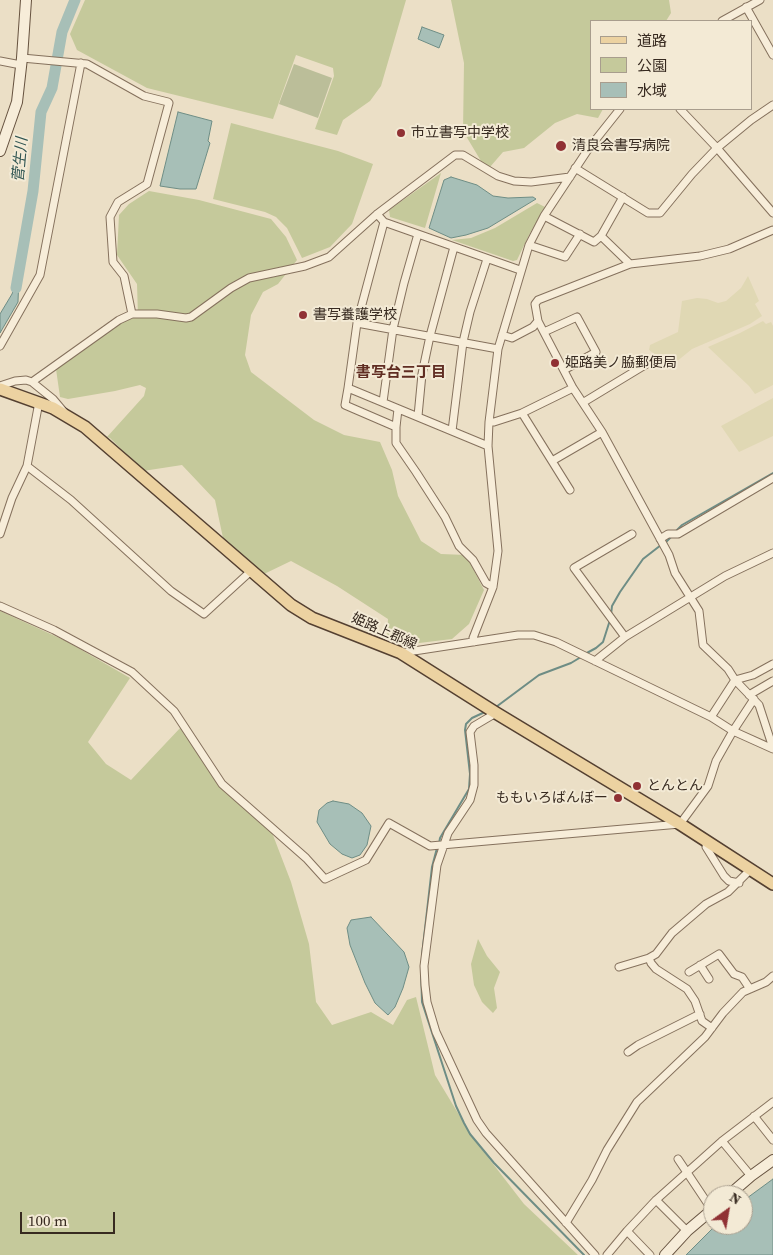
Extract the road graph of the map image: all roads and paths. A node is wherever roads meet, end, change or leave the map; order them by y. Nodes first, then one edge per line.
1 (26, 0) edge
2 (760, 0) edge
3 (746, 7) junction
4 (724, 20) edge
5 (773, 55) edge
6 (0, 61) edge
7 (25, 61) junction
8 (79, 63) junction
9 (773, 105) edge
10 (619, 110) edge
11 (681, 110) edge
12 (717, 148) junction
13 (0, 151) edge
14 (575, 168) junction
15 (570, 176) junction
16 (622, 197) junction
17 (773, 213) edge
18 (377, 214) junction
19 (544, 216) junction
20 (384, 222) junction
21 (773, 230) edge
22 (418, 234) junction
23 (580, 234) junction
24 (601, 236) junction
25 (529, 245) junction
26 (454, 247) junction
27 (487, 259) junction
28 (630, 264) junction
29 (520, 270) junction
30 (132, 314) junction
31 (538, 321) junction
32 (357, 323) junction
33 (393, 329) junction
34 (544, 332) junction
35 (502, 335) junction
36 (430, 336) junction
37 (463, 342) junction
38 (0, 346) edge
39 (498, 349) junction
40 (656, 359) dead end
41 (564, 370) junction
42 (32, 382) junction
43 (0, 387) edge
44 (348, 388) junction
45 (573, 388) junction
46 (39, 402) junction
47 (383, 402) junction
48 (584, 402) junction
49 (398, 409) junction
50 (522, 413) junction
51 (68, 416) junction
52 (418, 416) junction
53 (488, 422) junction
54 (396, 427) junction
55 (452, 432) junction
56 (602, 432) junction
57 (488, 446) junction
58 (552, 461) junction
59 (27, 466) junction
60 (773, 478) edge
61 (570, 490) dead end
62 (0, 534) edge
63 (632, 534) dead end
64 (660, 538) junction
65 (773, 553) edge
66 (251, 572) junction
67 (493, 587) junction
68 (692, 598) junction
69 (0, 606) edge
70 (625, 637) junction
71 (474, 642) junction
72 (401, 653) junction
73 (595, 661) junction
74 (773, 664) edge
75 (735, 680) junction
76 (773, 681) edge
77 (752, 697) junction
78 (496, 712) junction
79 (711, 717) junction
80 (733, 730) junction
81 (773, 749) edge
82 (680, 824) junction
83 (706, 842) junction
84 (444, 844) junction
85 (750, 870) junction
86 (739, 882) junction
87 (773, 884) edge
88 (649, 958) junction
89 (700, 965) junction
90 (619, 967) dead end
91 (689, 972) dead end
92 (773, 976) edge
93 (709, 979) dead end
94 (750, 989) junction
95 (700, 1014) junction
96 (712, 1028) junction
97 (628, 1052) dead end
98 (773, 1102) edge
99 (754, 1116) junction
100 (722, 1140) junction
101 (773, 1140) edge
102 (678, 1159) dead end
103 (773, 1160) edge
104 (687, 1172) junction
105 (751, 1176) junction
106 (741, 1185) edge
107 (703, 1195) edge
108 (656, 1200) junction
109 (703, 1219) edge
110 (566, 1223) junction
111 (626, 1231) junction
112 (688, 1232) junction
113 (596, 1255) edge
114 (607, 1255) edge
115 (650, 1255) edge
116 (666, 1255) edge

1 - 7 main road
2 - 3 street
3 - 4 street
3 - 5 street
6 - 7 street
7 - 8 street
7 - 13 main road
8 - 30 street
8 - 38 street
9 - 12 street
10 - 14 street
11 - 12 street
12 - 16 street
12 - 17 street
14 - 15 street
14 - 16 street
15 - 18 street
15 - 19 street
16 - 24 street
18 - 20 street
18 - 30 street
19 - 23 street
19 - 25 street
20 - 22 street
20 - 32 street
21 - 28 street
22 - 26 street
22 - 33 street
23 - 24 street
23 - 25 street
24 - 28 street
25 - 29 street
26 - 27 street
26 - 36 street
27 - 29 street
27 - 37 street
28 - 31 street
29 - 35 street
30 - 42 street
31 - 34 street
31 - 35 street
32 - 33 street
32 - 44 street
33 - 36 street
33 - 47 street
34 - 41 street
34 - 41 street
35 - 39 street
36 - 37 street
36 - 52 street
37 - 39 street
37 - 55 street
39 - 53 street
40 - 48 street
41 - 45 street
42 - 43 street
42 - 51 street
43 - 46 main road, 姫路上郡線
44 - 47 street
44 - 54 street
45 - 48 street
45 - 50 street
46 - 51 main road, 姫路上郡線
46 - 59 street
47 - 49 street
48 - 56 street
49 - 52 street
49 - 54 street
50 - 53 street
50 - 58 street
51 - 66 main road, 姫路上郡線
52 - 55 street
53 - 57 street
54 - 67 street
55 - 57 street
56 - 58 street
56 - 64 street
57 - 67 street
58 - 61 street
59 - 62 street
59 - 66 street
60 - 64 street
63 - 70 street
64 - 68 street
65 - 68 street
66 - 72 main road, 姫路上郡線
67 - 71 street
68 - 70 street
68 - 75 street
69 - 84 street
70 - 73 street
71 - 72 street
71 - 73 street
72 - 78 main road, 姫路上郡線
73 - 79 street
74 - 75 street
75 - 77 street
75 - 79 street
76 - 77 street
77 - 80 street
77 - 81 street
78 - 82 main road, 姫路上郡線
78 - 84 street
79 - 80 street
80 - 81 street
80 - 82 street
82 - 83 main road, 姫路上郡線
82 - 84 street
83 - 85 main road, 姫路上郡線
83 - 86 street
84 - 110 street
85 - 86 street
85 - 87 main road, 姫路上郡線
86 - 88 street
88 - 90 street
88 - 95 street
89 - 91 street
89 - 93 street
89 - 94 street
92 - 94 street
94 - 96 street
95 - 96 street
95 - 97 street
96 - 110 street
98 - 99 street
99 - 100 street
99 - 101 street
100 - 104 street
100 - 105 street
102 - 104 street
103 - 105 main road
104 - 107 street
104 - 108 street
105 - 106 main road
108 - 111 street
108 - 112 street
109 - 112 main road
110 - 113 street
111 - 114 street
111 - 115 street
112 - 116 main road

